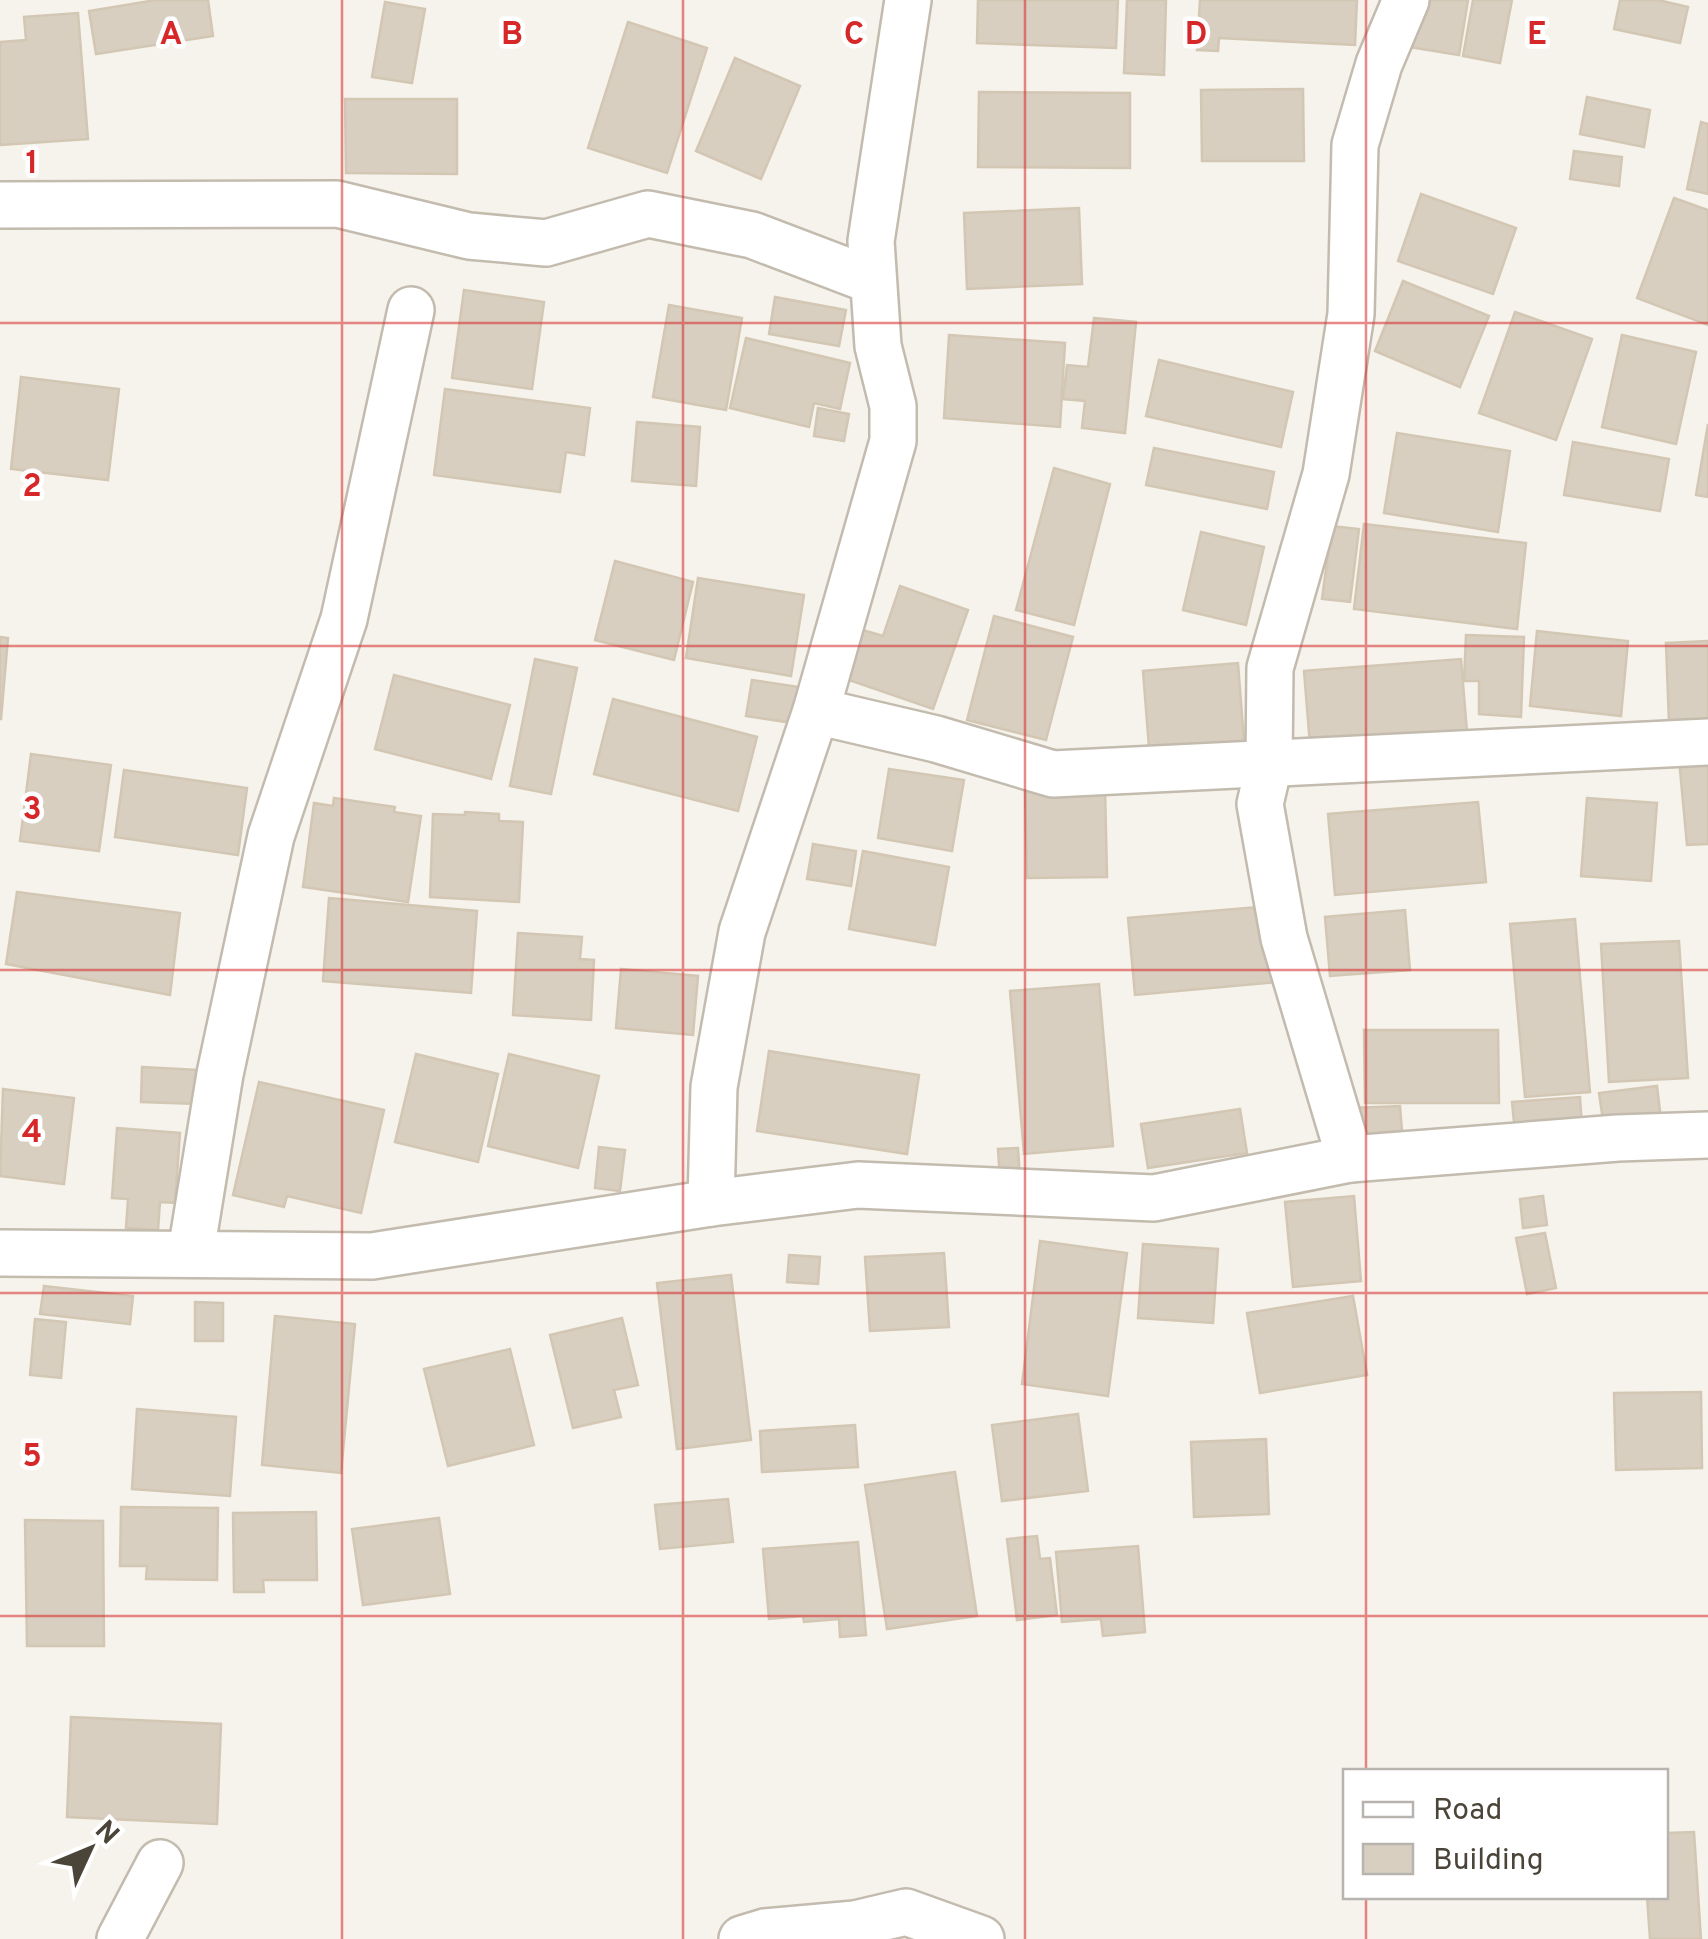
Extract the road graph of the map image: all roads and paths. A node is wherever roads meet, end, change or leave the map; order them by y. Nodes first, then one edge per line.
1 (908, 0) edge
2 (1406, 0) edge
3 (0, 204) edge
4 (873, 282) junction
5 (411, 310) dead end
6 (816, 711) junction
7 (1708, 742) edge
8 (1270, 765) junction
9 (1708, 1135) edge
10 (1350, 1158) junction
11 (710, 1203) junction
12 (191, 1252) junction
13 (0, 1261) edge
14 (160, 1863) dead end
15 (120, 1939) edge
16 (742, 1939) edge
17 (981, 1939) edge

1 - 4 street
2 - 8 street
3 - 4 street
4 - 6 street
5 - 12 street
6 - 8 street
6 - 11 street
7 - 8 street
8 - 10 street
9 - 10 street
10 - 11 street
11 - 12 street
12 - 13 street
14 - 15 street
16 - 17 street

